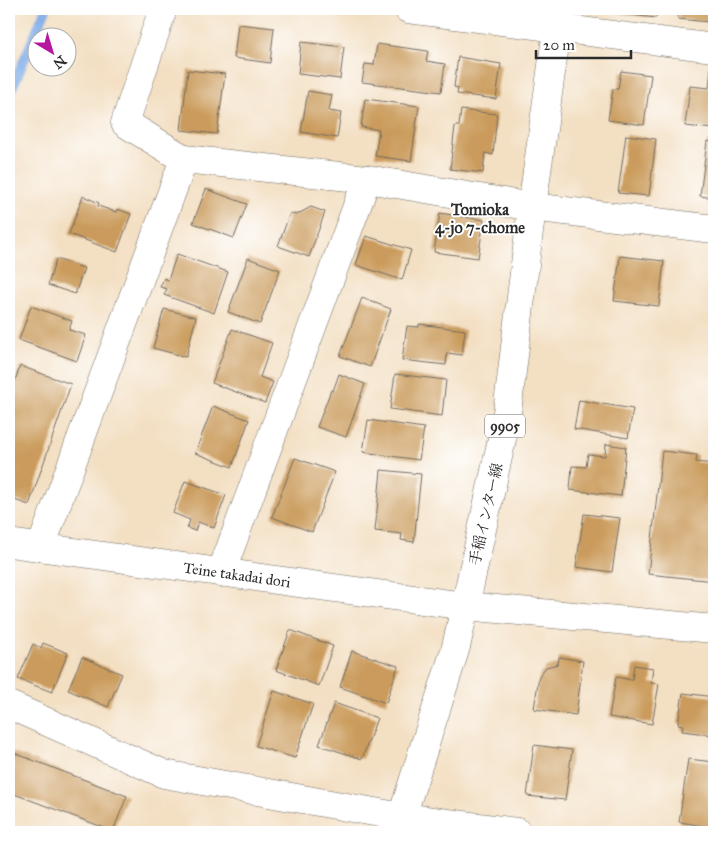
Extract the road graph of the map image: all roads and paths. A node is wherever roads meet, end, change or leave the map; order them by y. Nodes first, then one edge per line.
1 (163, 9) edge
2 (408, 9) edge
3 (559, 18) edge
4 (714, 48) edge
5 (184, 159) junction
6 (368, 179) junction
7 (532, 207) junction
8 (714, 229) edge
9 (9, 543) edge
10 (41, 547) junction
11 (221, 573) junction
12 (465, 606) junction
13 (714, 628) edge
14 (9, 705) edge
15 (400, 825) edge
16 (517, 832) edge

1 - 5 street
2 - 3 street
3 - 4 street
3 - 7 street, 手稲インター線 / 9905
5 - 6 street
5 - 10 street
6 - 7 street
6 - 11 street
7 - 8 street
7 - 12 street, 手稲インター線 / 9905
9 - 10 street, Teine takadai dori
10 - 11 street, Teine takadai dori
11 - 12 street, Teine takadai dori
12 - 13 street, Teine takadai dori
12 - 15 street, 手稲インター線 / 9905
14 - 15 street
15 - 16 street

